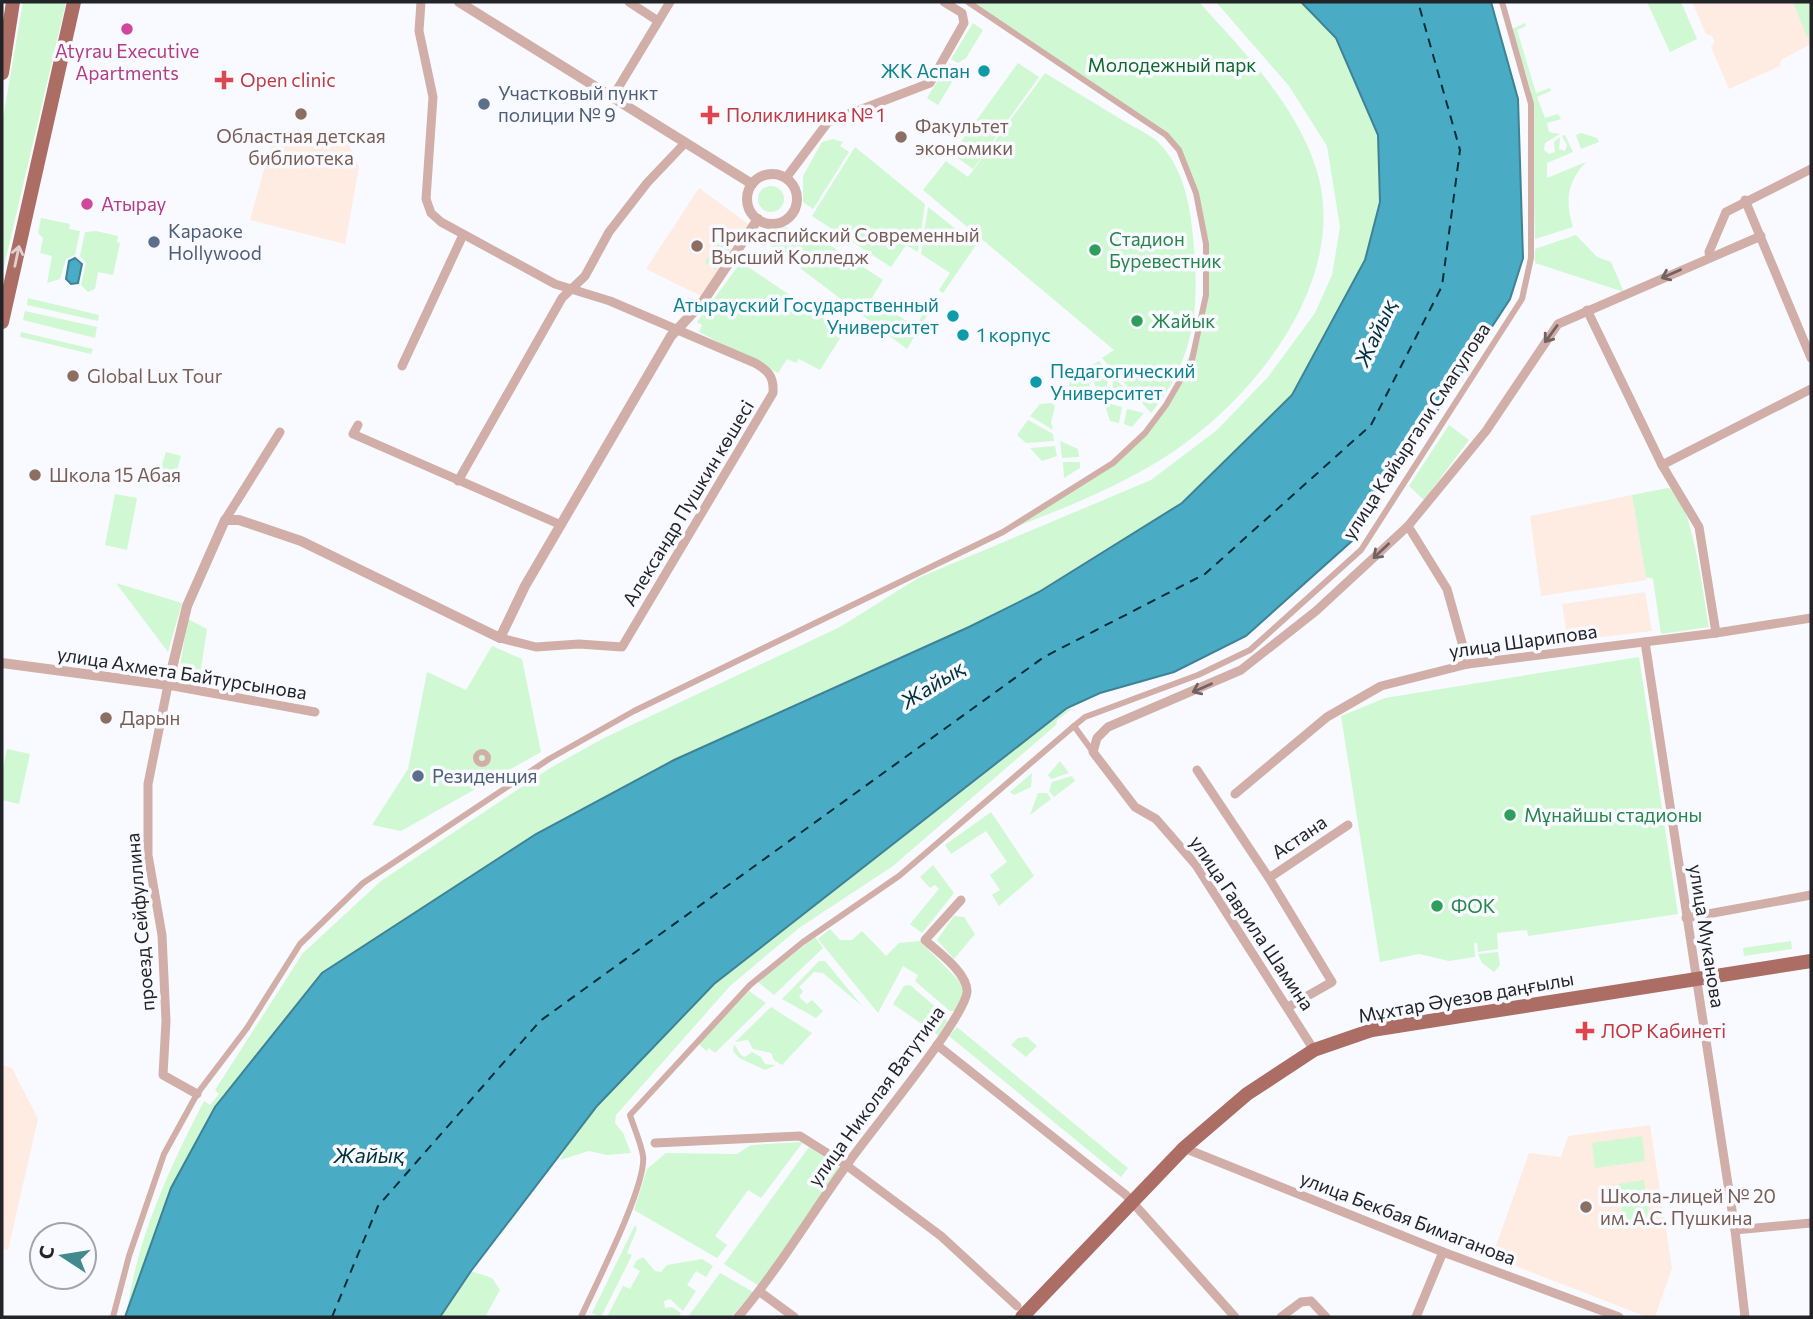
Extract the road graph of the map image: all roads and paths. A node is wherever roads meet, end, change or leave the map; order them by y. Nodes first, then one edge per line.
1 (13, 2) edge
2 (74, 2) edge
3 (421, 2) edge
4 (459, 2) edge
5 (629, 2) edge
6 (670, 2) edge
7 (944, 2) edge
8 (968, 2) edge
9 (1502, 2) edge
10 (658, 22) junction
11 (2, 73) edge
12 (612, 98) junction
13 (685, 143) junction
14 (1811, 169) edge
15 (786, 178) junction
16 (752, 184) junction
17 (1745, 200) junction
18 (758, 219) junction
19 (463, 235) junction
20 (1761, 236) junction
21 (1710, 257) junction
22 (570, 290) junction
23 (5, 299) edge
24 (1587, 310) junction
25 (2, 323) edge
26 (677, 331) junction
27 (1811, 358) edge
28 (402, 366) dead end
29 (1811, 389) edge
30 (358, 425) dead end
31 (280, 432) dead end
32 (1662, 465) junction
33 (458, 481) junction
34 (225, 520) junction
35 (561, 525) junction
36 (1408, 526) junction
37 (1811, 618) edge
38 (1716, 633) junction
39 (500, 638) junction
40 (1645, 642) junction
41 (2, 663) edge
42 (1468, 664) junction
43 (168, 685) junction
44 (315, 712) dead end
45 (1074, 726) junction
46 (1093, 752) junction
47 (1197, 770) dead end
48 (1235, 794) dead end
49 (1348, 825) dead end
50 (1269, 878) junction
51 (1811, 895) edge
52 (961, 901) dead end
53 (1686, 918) junction
54 (1811, 961) edge
55 (1696, 978) junction
56 (1289, 1007) junction
57 (937, 1045) junction
58 (1314, 1049) junction
59 (197, 1094) junction
60 (655, 1143) dead end
61 (1185, 1148) junction
62 (846, 1164) junction
63 (1133, 1203) junction
64 (1811, 1223) edge
65 (1735, 1230) junction
66 (1443, 1252) junction
67 (760, 1292) junction
68 (1020, 1312) edge
69 (113, 1317) edge
70 (581, 1317) edge
71 (738, 1317) edge
72 (794, 1317) edge
73 (1234, 1317) edge
74 (1281, 1317) edge
75 (1326, 1317) edge
76 (1416, 1317) edge
77 (1619, 1317) edge
78 (1745, 1317) edge

1 - 11 main road
23 -> 2 main road
3 - 19 street
4 - 12 street
5 - 10 street
6 - 10 street
7 - 15 street
8 - 59 street
9 - 45 street, улица Кайыргали Смагулова
10 - 12 street
12 - 13 street
13 - 16 street
13 - 22 street
14 - 17 street
15 - 16 street
15 - 18 street
16 - 18 street
17 - 20 street
17 - 21 street
18 - 26 street
19 - 22 street
19 - 28 street
20 - 21 street, улица Кайыргали Смагулова
20 - 27 street
21 -> 24 street, улица Кайыргали Смагулова
22 - 26 street
22 - 33 street
23 - 25 main road
24 - 32 street
24 -> 36 street, улица Кайыргали Смагулова
26 - 35 street
26 - 39 street, Александр Пушкин көшесі
29 - 32 street
30 - 33 street
31 - 34 street
32 - 38 street
33 - 35 street
34 - 39 street
34 - 43 street
35 - 39 street
36 - 42 street
36 -> 46 street, улица Кайыргали Смагулова
37 - 38 street, улица Шарипова
38 - 40 street, улица Шарипова
40 - 42 street, улица Шарипова
40 - 53 street, улица Муканова
41 - 43 street, улица Ахмета Байтурсынова
42 - 48 street, улица Шарипова
43 - 44 street, улица Ахмета Байтурсынова
43 - 59 street, проезд Сейфуллина
45 - 46 street, улица Гаврила Шамина
45 - 70 street, улица Кайыргали Смагулова
46 - 56 street, улица Гаврила Шамина
47 - 50 street
49 - 50 street, Астана
50 - 56 street
51 - 53 street
52 - 57 street, улица Николая Ватутина
53 - 55 street, улица Муканова
54 - 55 main road, Мұхтар Әуезов даңғылы
55 - 58 main road, Мұхтар Әуезов даңғылы
55 - 65 street, улица Муканова
56 - 58 street, улица Гаврила Шамина
57 - 62 street, улица Николая Ватутина
57 - 63 street
58 - 61 main road, Мұхтар Әуезов даңғылы
59 - 69 street
60 - 62 street
61 - 63 main road, Мұхтар Әуезов даңғылы
61 - 66 street, улица Бекбая Бимаганова
62 - 67 street, улица Николая Ватутина
62 - 68 street
63 - 68 main road, Мұхтар Әуезов даңғылы
63 - 73 street
64 - 65 street
65 - 78 street, улица Муканова
66 - 76 street
66 - 77 street, улица Бекбая Бимаганова
67 - 71 street, улица Николая Ватутина
67 - 72 street
74 - 75 street

